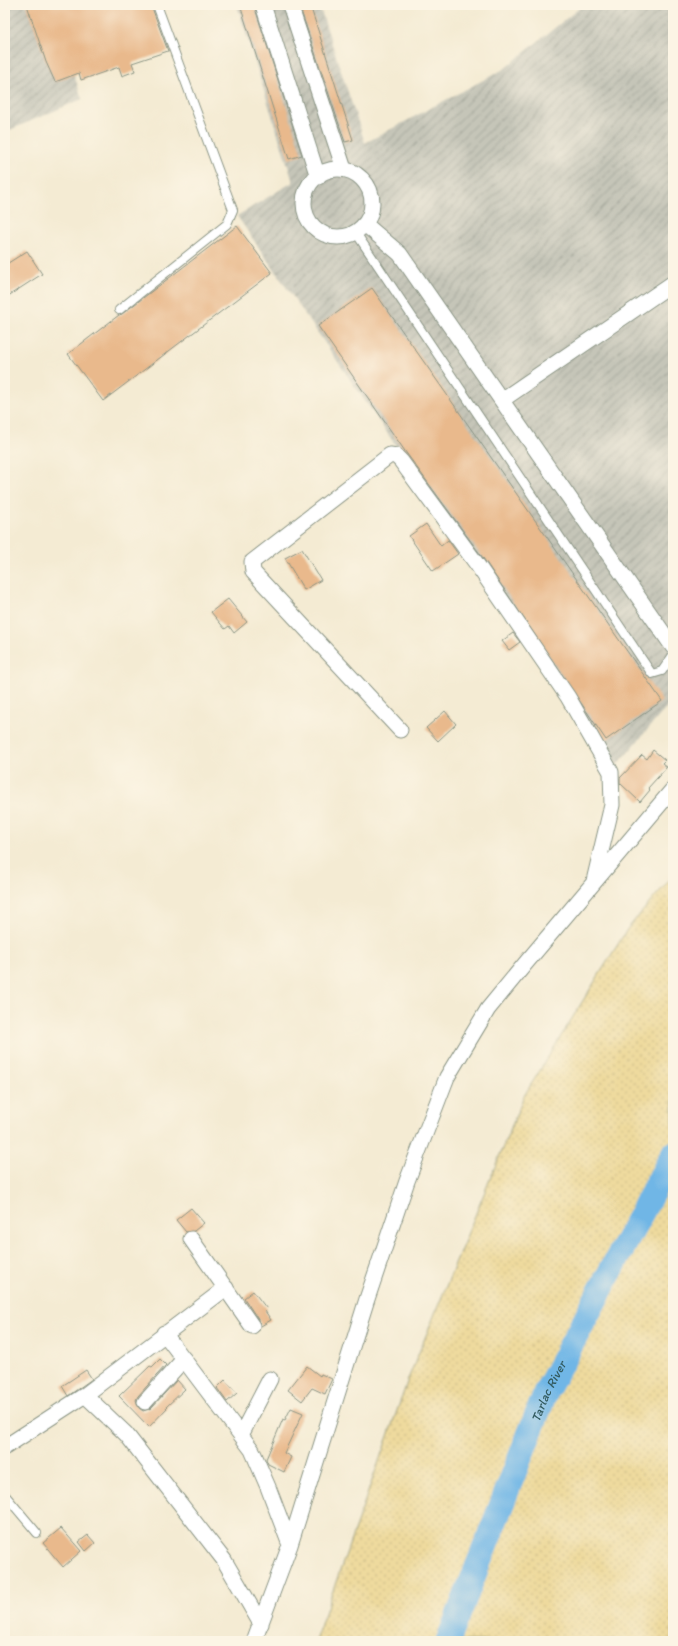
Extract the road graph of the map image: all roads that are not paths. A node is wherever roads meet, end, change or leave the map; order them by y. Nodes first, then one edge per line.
1 (157, 5) edge
2 (263, 5) edge
3 (290, 5) edge
4 (298, 29) junction
5 (273, 37) junction
6 (344, 169) junction
7 (318, 176) junction
8 (361, 229) junction
9 (673, 283) edge
10 (119, 310) dead end
11 (502, 400) junction
12 (673, 647) edge
13 (673, 655) edge
14 (400, 730) dead end
15 (673, 788) edge
16 (594, 884) junction
17 (191, 1239) dead end
18 (226, 1288) junction
19 (252, 1326) dead end
20 (164, 1333) junction
21 (184, 1359) junction
22 (270, 1379) dead end
23 (85, 1395) junction
24 (145, 1402) dead end
25 (241, 1435) junction
26 (5, 1447) edge
27 (5, 1495) edge
28 (37, 1533) dead end
29 (290, 1545) junction
30 (260, 1624) junction
31 (254, 1641) edge

1 - 10 lane
2 - 5 street
3 - 4 street
4 - 5 street
4 - 6 street
5 - 7 street
6 - 7 street
6 - 8 street
7 - 8 street
8 - 11 street
8 - 13 lane
9 - 11 street
11 - 12 street
14 - 16 street
15 - 16 street
16 - 29 street
17 - 18 street
18 - 19 street
18 - 20 street
20 - 21 street
20 - 23 street
21 - 24 street
21 - 25 street
22 - 25 street
23 - 26 street
23 - 30 street
25 - 29 street
27 - 28 lane
29 - 30 street
30 - 31 street

